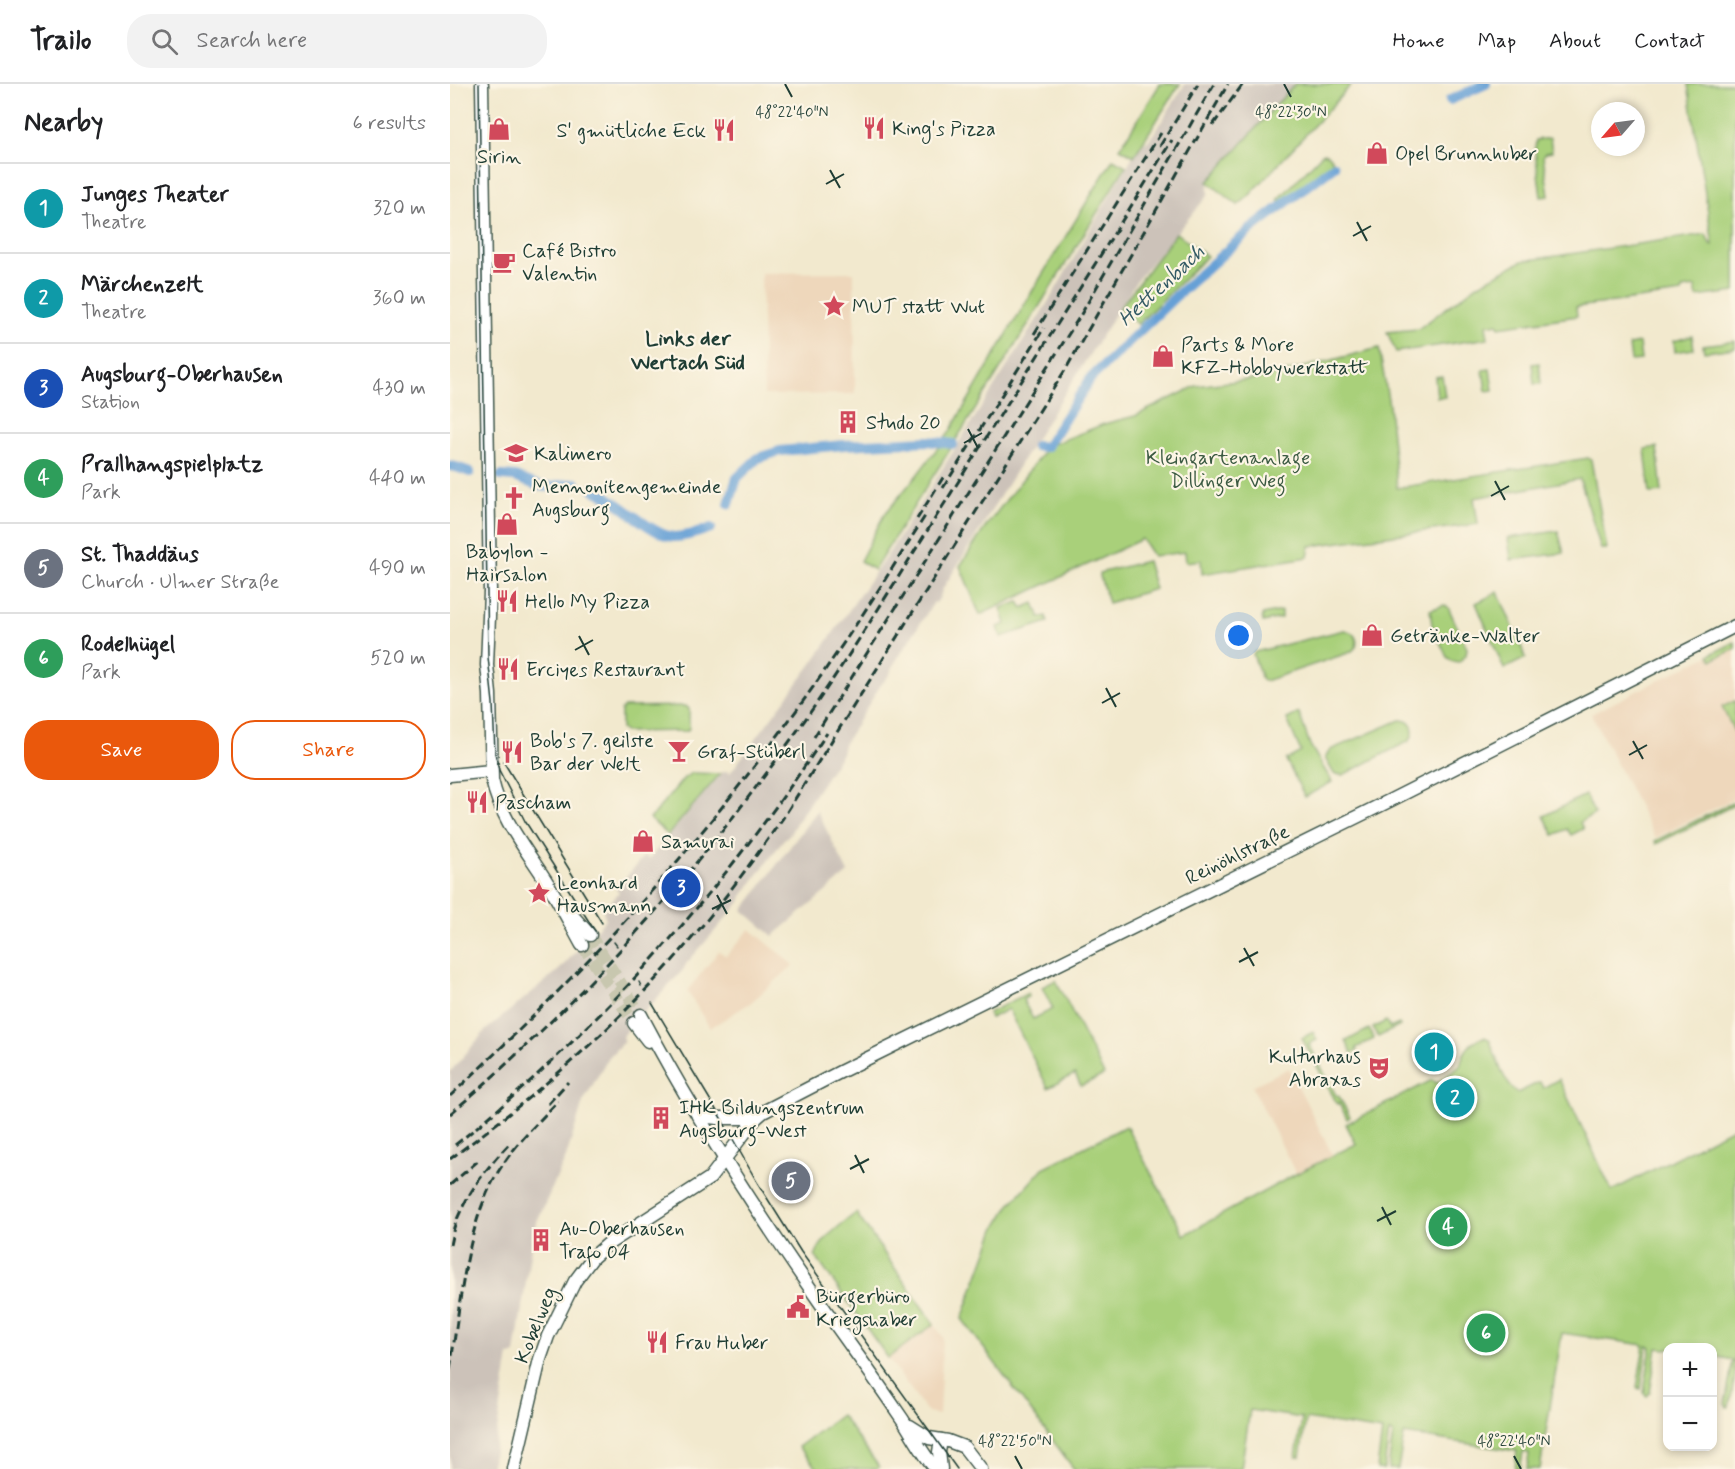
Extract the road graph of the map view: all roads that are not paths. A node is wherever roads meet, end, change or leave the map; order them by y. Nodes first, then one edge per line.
1 (482, 84) edge
2 (1735, 626) edge
3 (491, 771) junction
4 (450, 775) edge
5 (586, 940) tunnel mouth
6 (638, 1019) tunnel mouth
7 (698, 1116) junction
8 (756, 1118) junction
9 (724, 1160) junction
10 (904, 1422) junction
11 (941, 1440) junction
12 (514, 1469) edge
13 (936, 1469) edge
14 (941, 1469) edge
15 (981, 1469) edge

1 - 3 street
2 - 8 street, Reinöhlstraße
3 - 4 street
3 - 5 street
6 - 7 street
7 - 8 street
7 - 9 street
8 - 9 street, Reinöhlstraße
9 - 10 street
9 - 12 street, Kobelweg
10 - 11 street
10 - 13 street
11 - 14 street
11 - 15 street

